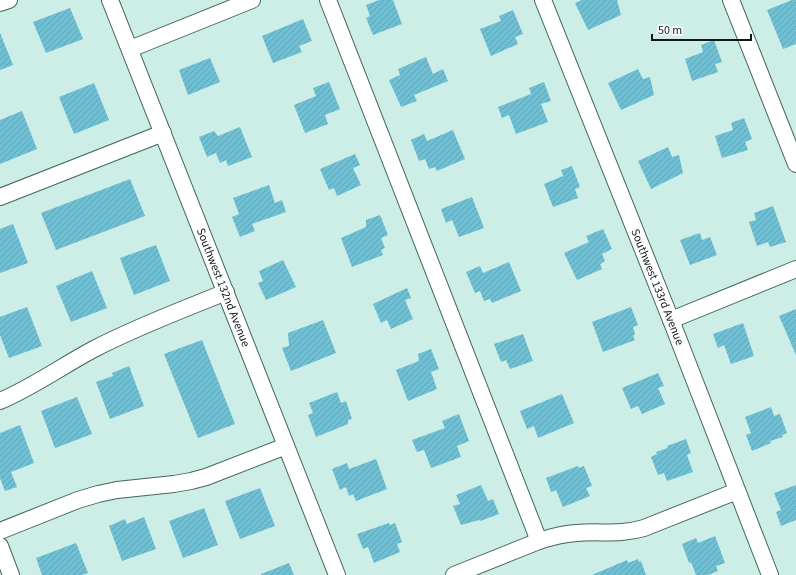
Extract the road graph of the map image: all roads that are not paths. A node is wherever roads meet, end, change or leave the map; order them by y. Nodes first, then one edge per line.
1 (9, 0) edge
2 (110, 0) edge
3 (252, 0) edge
4 (328, 0) edge
5 (543, 0) edge
6 (731, 0) edge
7 (0, 3) edge
8 (130, 49) junction
9 (163, 133) junction
10 (796, 164) edge
11 (0, 197) edge
12 (796, 269) edge
13 (226, 292) junction
14 (671, 320) junction
15 (0, 401) edge
16 (286, 446) junction
17 (737, 491) junction
18 (0, 531) edge
19 (539, 541) junction
20 (0, 546) edge
21 (11, 575) edge
22 (337, 575) edge
23 (454, 575) edge
24 (770, 575) edge

1 - 7 street
2 - 8 street, Southwest 132nd Avenue
3 - 8 street
4 - 19 street
5 - 14 street, Southwest 133rd Avenue
6 - 10 street
8 - 9 street, Southwest 132nd Avenue
9 - 11 street
9 - 13 street, Southwest 132nd Avenue
12 - 14 street
13 - 15 street
13 - 16 street, Southwest 132nd Avenue
14 - 17 street, Southwest 133rd Avenue
16 - 18 street
16 - 22 street, Southwest 132nd Avenue
17 - 19 street
17 - 24 street, Southwest 133rd Avenue
19 - 23 street
20 - 21 street

